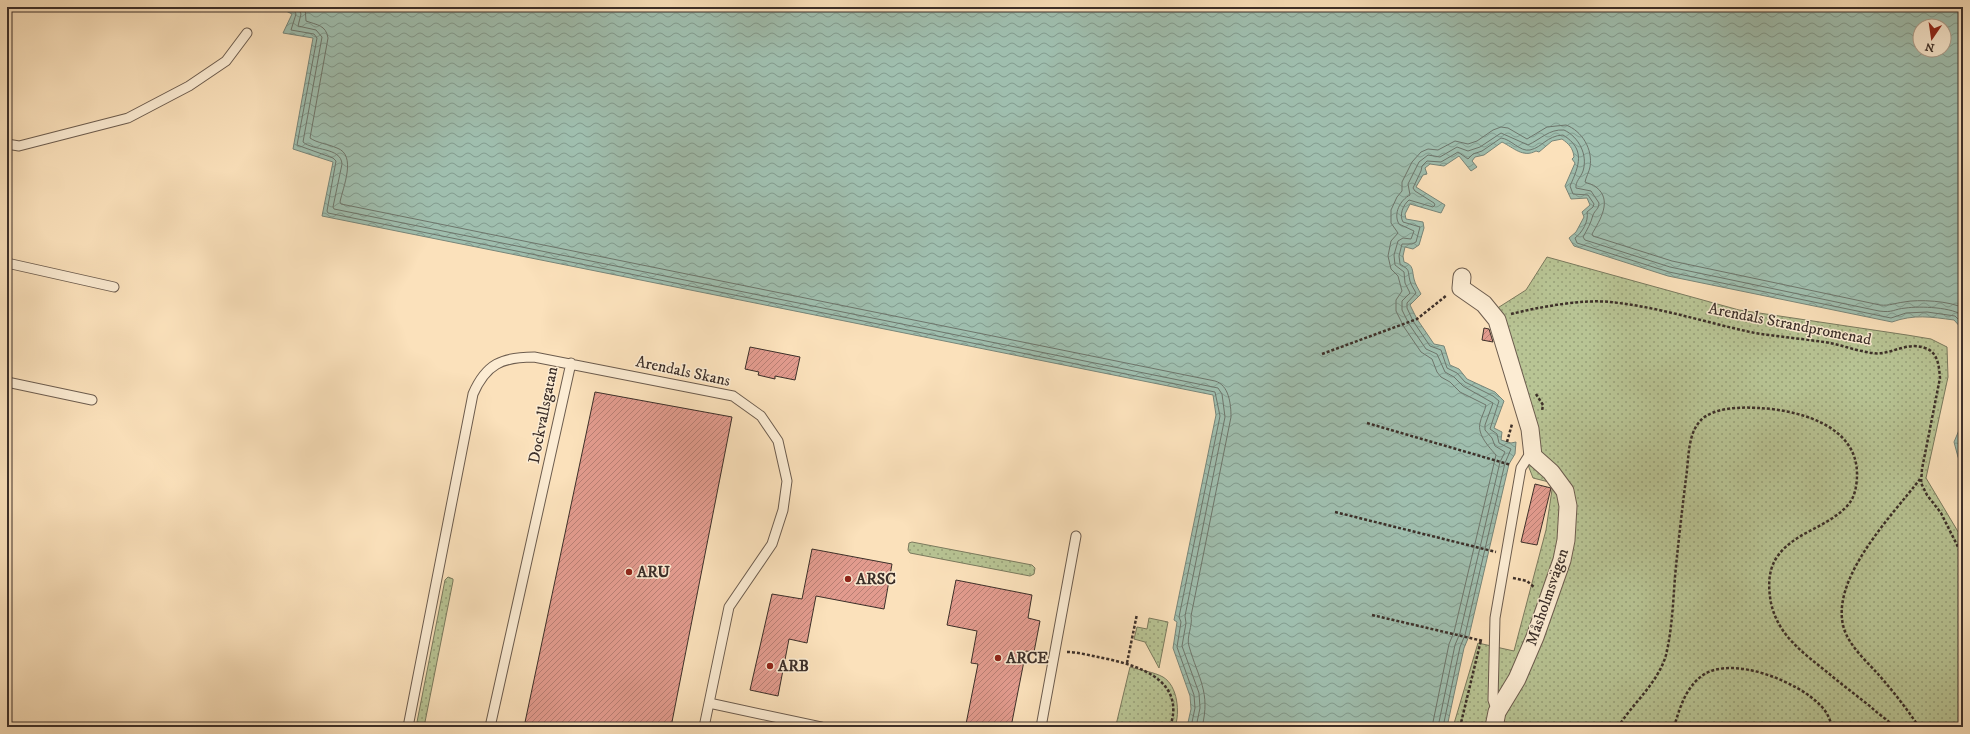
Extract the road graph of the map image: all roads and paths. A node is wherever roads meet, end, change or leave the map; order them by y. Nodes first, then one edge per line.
1 (247, 33) dead end
2 (7, 144) edge
3 (7, 263) edge
4 (1462, 283) joint
5 (114, 287) dead end
6 (1497, 320) junction
7 (1322, 354) dead end
8 (571, 363) junction
9 (7, 382) edge
10 (92, 400) dead end
11 (1367, 424) dead end
12 (1531, 452) junction
13 (1509, 464) dead end
14 (1921, 479) junction
15 (1335, 512) dead end
16 (1076, 536) dead end
17 (1489, 550) dead end
18 (1963, 557) edge
19 (1502, 575) junction
20 (1548, 598) junction
21 (1137, 614) dead end
22 (1372, 614) dead end
23 (1469, 636) dead end
24 (1481, 640) dead end
25 (1054, 651) junction
26 (1127, 664) junction
27 (709, 703) junction
28 (1495, 719) edge
29 (408, 727) edge
30 (490, 727) edge
31 (704, 727) edge
32 (821, 727) edge
33 (1041, 727) edge
34 (1170, 727) edge
35 (1460, 727) edge
36 (1618, 727) edge
37 (1674, 727) edge
38 (1832, 727) edge
39 (1894, 727) edge
40 (1919, 727) edge

1 - 2 lane
3 - 5 lane
4 - 6 street
4 - 7 path
6 - 12 street
6 - 14 path, Arendals Strandpromenad
8 - 27 lane, Arendals Skans
8 - 29 lane, Dockvallsgatan
8 - 30 lane, Dockvallsgatan
9 - 10 lane
11 - 13 path
12 - 19 lane
12 - 20 street, Måsholmsvägen
14 - 18 path
14 - 40 path
15 - 17 path
16 - 25 lane
19 - 20 path
19 - 28 lane
20 - 28 street, Måsholmsvägen
21 - 26 path
22 - 23 path
24 - 35 path
25 - 26 path
25 - 33 lane
26 - 34 path
27 - 31 lane, Arendals Skans
27 - 32 lane
36 - 39 path
37 - 38 path

